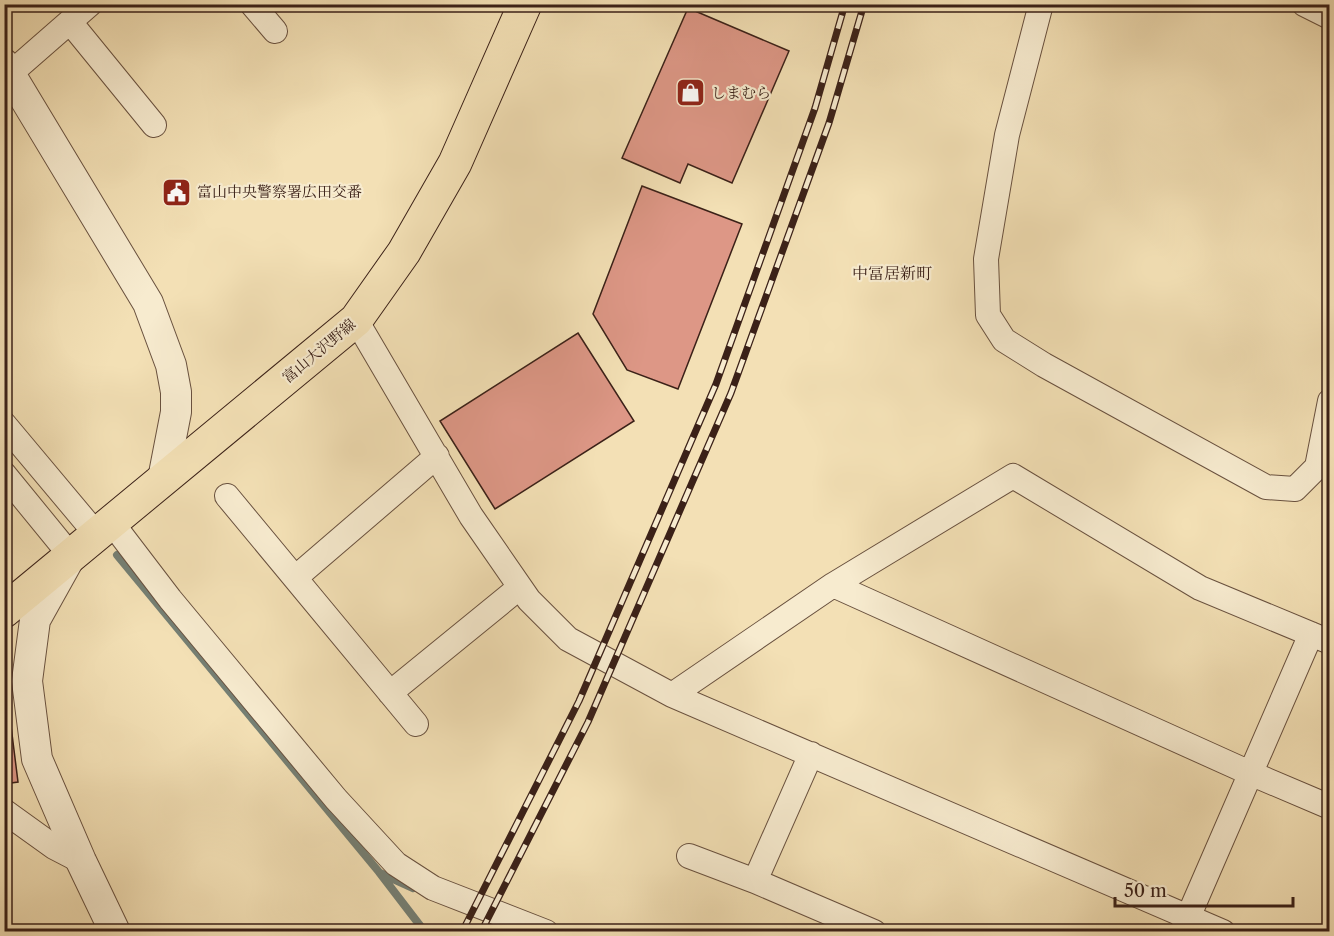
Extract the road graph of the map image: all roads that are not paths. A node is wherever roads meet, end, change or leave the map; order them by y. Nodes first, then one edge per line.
1 (90, 4) edge
2 (252, 4) edge
3 (525, 4) edge
4 (1041, 4) edge
5 (1304, 4) edge
6 (1329, 17) edge
7 (70, 22) junction
8 (275, 32) dead end
9 (8, 68) edge
10 (154, 125) dead end
11 (356, 320) junction
12 (1329, 401) edge
13 (4, 424) edge
14 (437, 456) junction
15 (4, 474) edge
16 (163, 479) junction
17 (227, 496) dead end
18 (104, 529) junction
19 (71, 556) junction
20 (295, 578) junction
21 (833, 585) junction
22 (520, 587) junction
23 (4, 611) edge
24 (1320, 638) edge
25 (390, 693) junction
26 (672, 694) junction
27 (416, 724) dead end
28 (811, 754) junction
29 (1250, 773) junction
30 (1329, 807) edge
31 (4, 811) edge
32 (690, 856) dead end
33 (81, 861) junction
34 (755, 881) junction
35 (1185, 924) edge
36 (115, 932) edge
37 (546, 932) edge
38 (874, 932) edge
39 (1223, 932) edge

1 - 7 street
2 - 8 street
3 - 11 main road, 富山大沢野線
4 - 12 street
5 - 6 street
7 - 9 street
7 - 10 street
9 - 16 street
11 - 14 street
11 - 16 main road, 富山大沢野線
13 - 18 street
14 - 20 street
14 - 22 street
15 - 19 street
16 - 18 main road, 富山大沢野線
17 - 20 street
18 - 19 main road, 富山大沢野線
18 - 37 street
19 - 23 main road, 富山大沢野線
19 - 33 street
20 - 25 street
21 - 24 street
21 - 26 street
21 - 29 street
22 - 25 street
22 - 26 street
24 - 29 street
25 - 27 street
26 - 28 street
28 - 34 street
28 - 35 street
29 - 30 street
29 - 35 street
31 - 33 street
32 - 34 street
33 - 36 street
34 - 38 street
35 - 39 street

